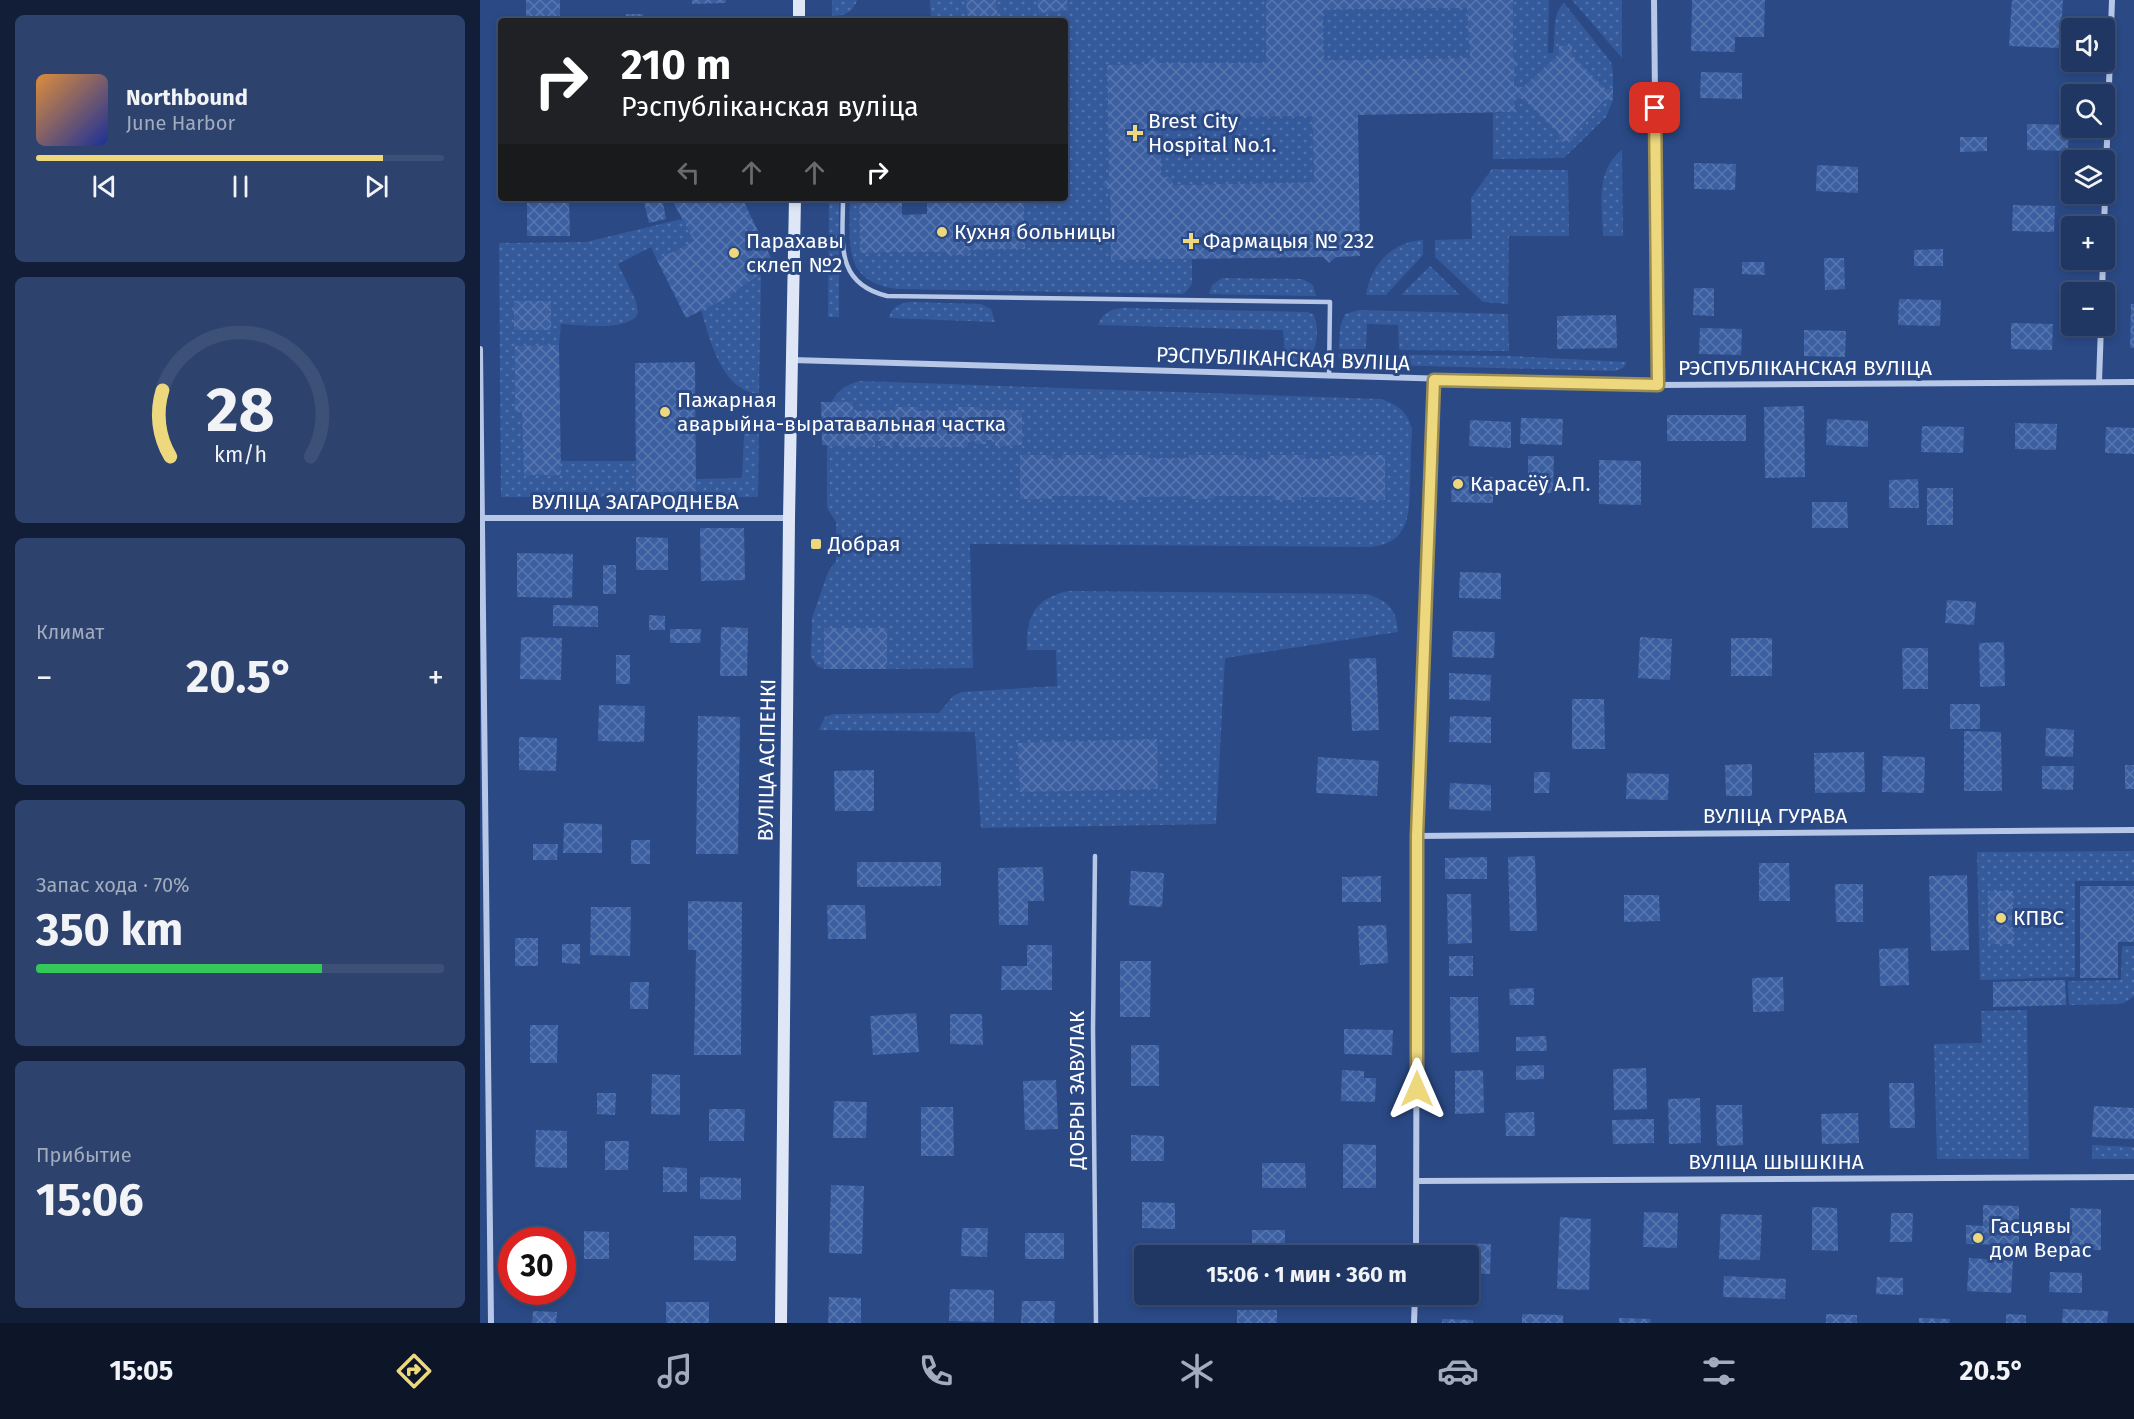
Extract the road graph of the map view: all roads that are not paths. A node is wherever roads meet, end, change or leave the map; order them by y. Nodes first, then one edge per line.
1 (799, 0) edge
2 (1654, 0) edge
3 (2112, 0) edge
4 (799, 18) edge
5 (795, 201) edge
6 (843, 201) edge
7 (2104, 216) edge
8 (2101, 336) edge
9 (480, 349) edge
10 (792, 360) junction
11 (1329, 376) junction
12 (1434, 380) junction
13 (2099, 382) junction
14 (2134, 382) edge
15 (1658, 385) junction
16 (481, 518) edge
17 (789, 519) junction
18 (2134, 830) edge
19 (1417, 836) junction
20 (1095, 856) dead end
21 (2134, 1177) edge
22 (1417, 1181) junction
23 (1416, 1245) edge
24 (1415, 1305) edge
25 (491, 1323) edge
26 (781, 1323) edge
27 (1096, 1323) edge
28 (1414, 1323) edge

1 - 4 main road
2 - 15 street
3 - 7 street
5 - 10 main road, ВУЛІЦА АСІПЕНКІ
6 - 11 lane
8 - 13 street
9 - 16 street
10 - 11 street, РЭСПУБЛІКАНСКАЯ ВУЛІЦА
10 - 17 main road, ВУЛІЦА АСІПЕНКІ
11 - 12 street, РЭСПУБЛІКАНСКАЯ ВУЛІЦА
12 - 15 street, РЭСПУБЛІКАНСКАЯ ВУЛІЦА
12 - 19 street
13 - 14 street, РЭСПУБЛІКАНСКАЯ ВУЛІЦА
13 - 15 street, РЭСПУБЛІКАНСКАЯ ВУЛІЦА
16 - 17 street, ВУЛІЦА ЗАГАРОДНЕВА
16 - 25 street
17 - 26 main road, ВУЛІЦА АСІПЕНКІ
18 - 19 street, ВУЛІЦА ГУРАВА
19 - 22 street
20 - 27 lane, ДОБРЫ ЗАВУЛАК
21 - 22 street, ВУЛІЦА ШЫШКІНА
22 - 23 street
24 - 28 street

